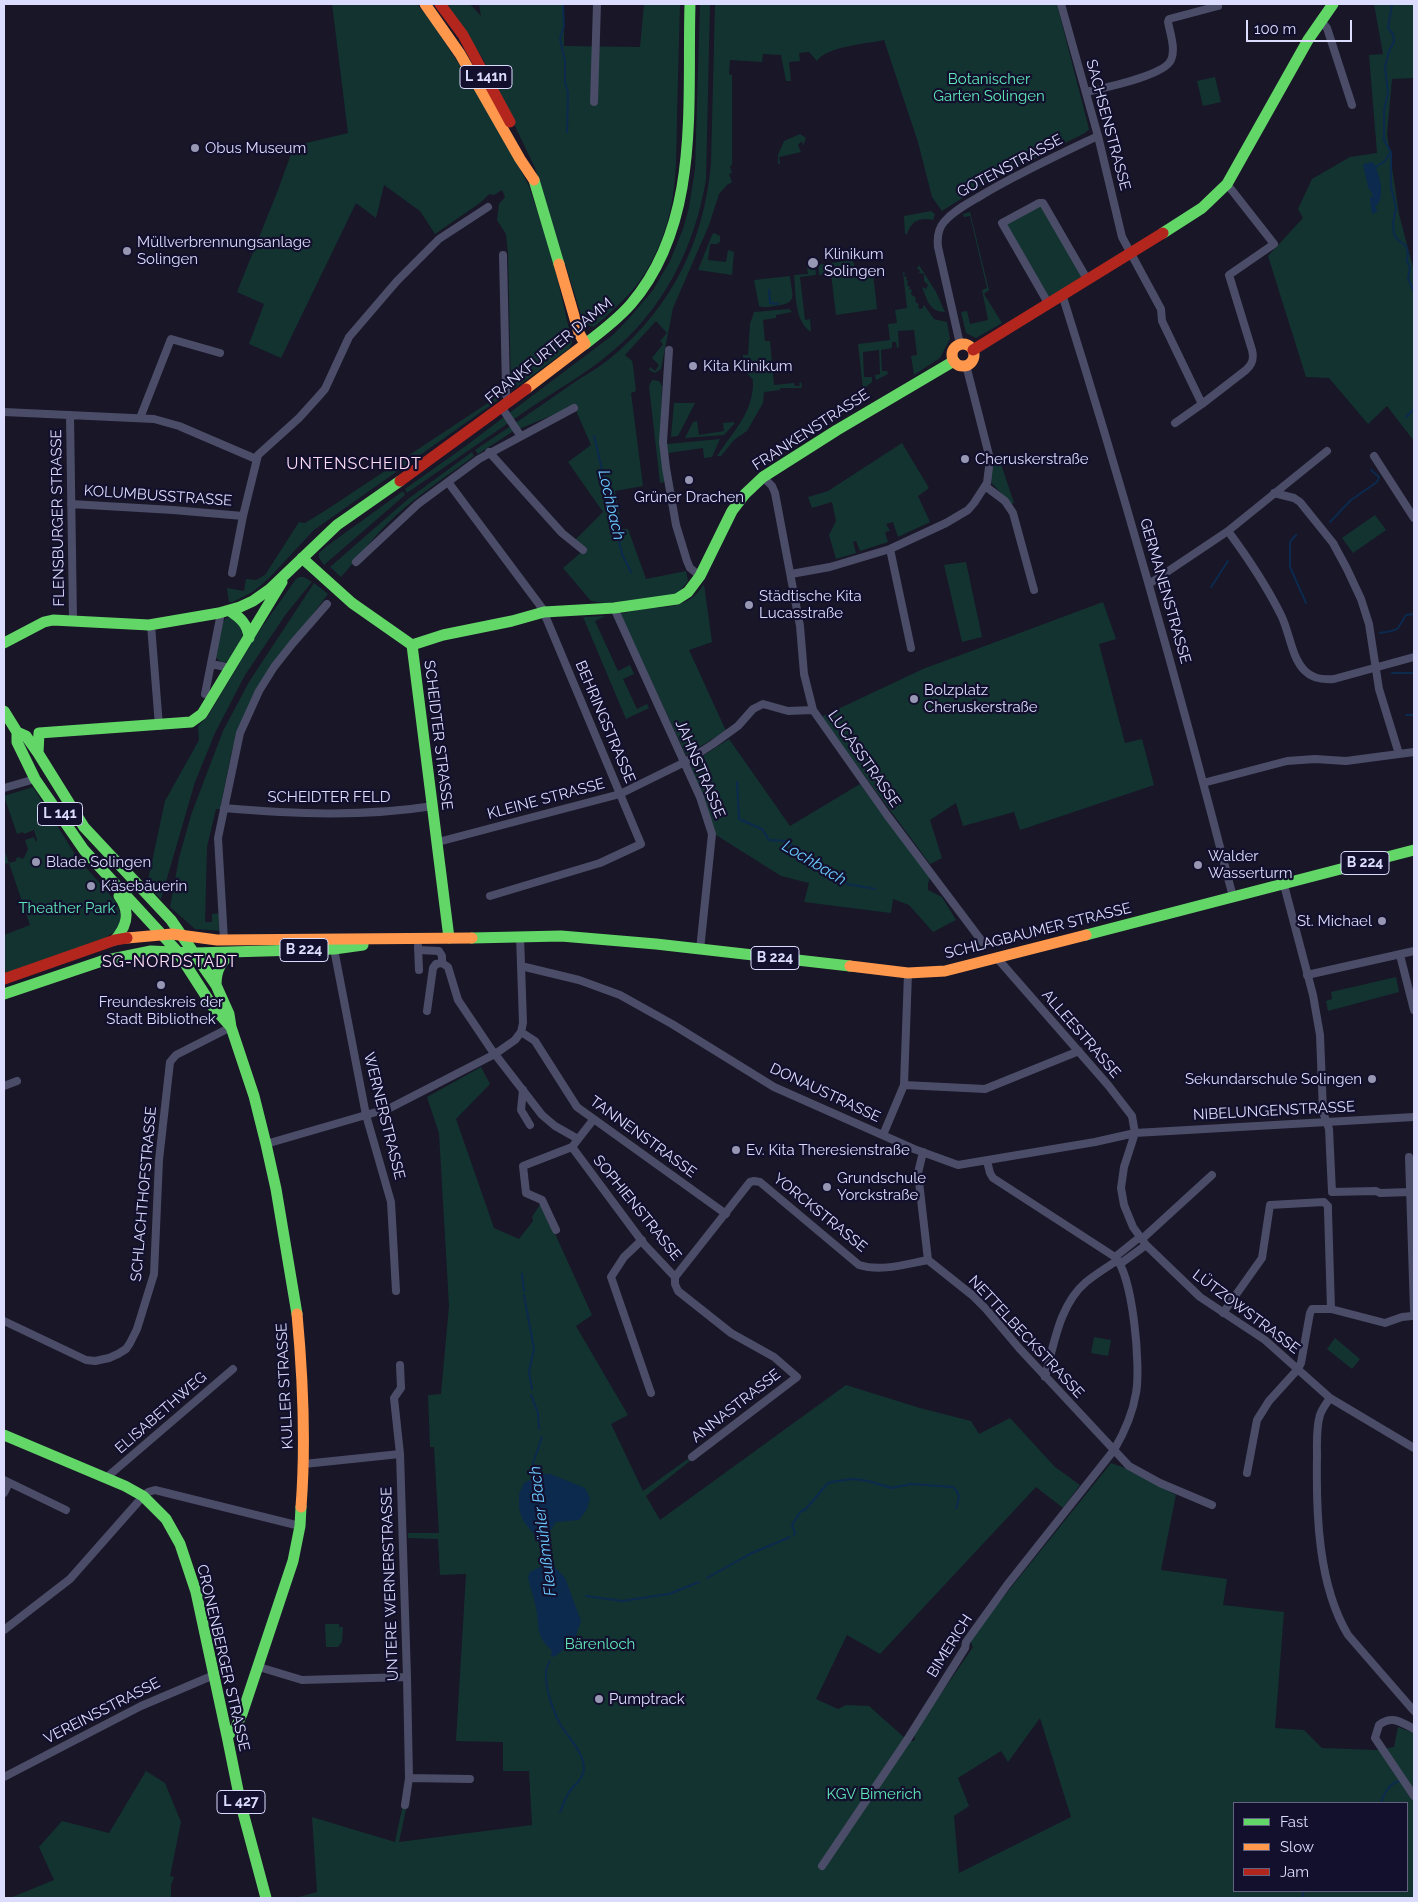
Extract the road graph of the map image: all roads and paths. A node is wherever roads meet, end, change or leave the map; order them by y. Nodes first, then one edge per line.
1 (425, 4) edge
2 (440, 4) edge
3 (597, 4) edge
4 (690, 4) edge
5 (1061, 4) edge
6 (1334, 4) edge
7 (1218, 6) dead end
8 (1320, 20) junction
9 (1086, 92) junction
10 (594, 102) dead end
11 (1352, 106) dead end
12 (1098, 136) junction
13 (534, 180) junction
14 (1227, 184) junction
15 (488, 207) dead end
16 (1130, 254) junction
17 (503, 255) dead end
18 (1088, 279) junction
19 (1062, 294) junction
20 (1048, 303) junction
21 (585, 344) junction
22 (960, 344) junction
23 (669, 350) dead end
24 (973, 350) junction
25 (220, 353) dead end
26 (954, 360) junction
27 (966, 365) junction
28 (1202, 404) junction
29 (506, 405) junction
30 (574, 408) dead end
31 (4, 412) edge
32 (70, 415) junction
33 (140, 418) junction
34 (1175, 423) dead end
35 (520, 435) junction
36 (1327, 451) dead end
37 (489, 452) junction
38 (1374, 456) dead end
39 (256, 459) junction
40 (763, 477) junction
41 (448, 482) junction
42 (986, 486) junction
43 (1274, 493) junction
44 (71, 504) junction
45 (243, 516) junction
46 (1414, 518) edge
47 (1228, 531) junction
48 (890, 549) junction
49 (583, 550) dead end
50 (302, 558) junction
51 (356, 562) dead end
52 (232, 573) dead end
53 (791, 574) junction
54 (286, 576) junction
55 (700, 576) junction
56 (1149, 584) junction
57 (1034, 590) dead end
58 (326, 604) dead end
59 (614, 608) junction
60 (225, 612) junction
61 (544, 612) junction
62 (73, 620) junction
63 (152, 625) junction
64 (249, 638) junction
65 (4, 643) edge
66 (412, 644) junction
67 (911, 648) dead end
68 (1414, 657) edge
69 (210, 664) junction
70 (231, 668) junction
71 (1376, 669) junction
72 (205, 694) dead end
73 (813, 710) junction
74 (4, 711) edge
75 (158, 726) junction
76 (17, 732) junction
77 (39, 733) junction
78 (1414, 752) edge
79 (38, 753) junction
80 (1399, 754) junction
81 (685, 762) junction
82 (48, 771) junction
83 (35, 779) junction
84 (1203, 783) junction
85 (4, 788) edge
86 (620, 794) junction
87 (433, 806) junction
88 (224, 808) junction
89 (438, 842) junction
90 (84, 850) junction
91 (1414, 850) edge
92 (1284, 885) junction
93 (490, 896) dead end
94 (1233, 897) junction
95 (520, 936) junction
96 (449, 938) junction
97 (173, 939) junction
98 (115, 940) junction
99 (219, 940) junction
100 (393, 940) junction
101 (418, 944) junction
102 (984, 944) dead end
103 (192, 949) junction
104 (334, 949) junction
105 (700, 950) junction
106 (1414, 951) edge
107 (233, 952) junction
108 (1400, 955) junction
109 (997, 958) junction
110 (442, 962) junction
111 (520, 966) junction
112 (419, 970) dead end
113 (908, 974) junction
114 (1307, 976) junction
115 (4, 979) edge
116 (216, 985) junction
117 (4, 994) edge
118 (1414, 1010) edge
119 (427, 1011) dead end
120 (230, 1027) junction
121 (521, 1032) junction
122 (1079, 1051) junction
123 (494, 1054) junction
124 (17, 1081) dead end
125 (904, 1085) junction
126 (4, 1086) edge
127 (523, 1090) junction
128 (366, 1115) junction
129 (1414, 1117) edge
130 (593, 1120) junction
131 (1327, 1122) junction
132 (530, 1125) dead end
133 (1135, 1133) junction
134 (883, 1136) junction
135 (578, 1140) junction
136 (266, 1144) junction
137 (572, 1147) junction
138 (922, 1152) junction
139 (1409, 1157) dead end
140 (987, 1161) junction
141 (1212, 1176) dead end
142 (1410, 1192) junction
143 (726, 1214) junction
144 (556, 1230) dead end
145 (642, 1240) junction
146 (1143, 1240) junction
147 (928, 1260) junction
148 (1118, 1260) junction
149 (675, 1276) junction
150 (396, 1291) dead end
151 (1331, 1309) junction
152 (1414, 1311) edge
153 (1223, 1313) junction
154 (4, 1321) edge
155 (400, 1365) dead end
156 (233, 1369) dead end
157 (1298, 1369) junction
158 (1045, 1376) junction
159 (797, 1377) joint
160 (651, 1393) dead end
161 (1330, 1398) junction
162 (4, 1436) edge
163 (1414, 1448) edge
164 (1114, 1450) junction
165 (400, 1454) junction
166 (692, 1457) dead end
167 (304, 1464) junction
168 (1247, 1473) dead end
169 (107, 1477) junction
170 (6, 1482) edge
171 (4, 1493) edge
172 (144, 1495) junction
173 (1212, 1505) dead end
174 (66, 1510) dead end
175 (300, 1526) junction
176 (4, 1630) edge
177 (259, 1667) junction
178 (214, 1674) junction
179 (407, 1677) junction
180 (1414, 1711) edge
181 (1414, 1729) edge
182 (227, 1736) junction
183 (4, 1777) edge
184 (409, 1778) junction
185 (470, 1779) dead end
186 (1414, 1796) edge
187 (405, 1805) dead end
188 (822, 1866) dead end
189 (264, 1896) edge

1 - 13 main road, L 141n
2 - 13 main road, L 141n
3 - 10 street
4 - 21 main road, FRANKFURTER DAMM
5 - 9 street, SACHSENSTRASSE
6 - 8 main road
7 - 9 street
8 - 11 street
8 - 14 main road
9 - 12 street, SACHSENSTRASSE
12 - 16 street, SACHSENSTRASSE
12 - 22 street, GOTENSTRASSE
13 - 21 main road, L 141n
14 - 16 main road
14 - 28 street
15 - 39 street
16 - 18 main road
16 - 28 street
17 - 29 street
18 - 19 main road
18 - 20 street
19 - 20 main road
19 - 56 street, GERMANENSTRASSE
20 - 24 main road
21 - 29 main road, FRANKFURTER DAMM
22 - 24 main road
22 - 26 main road
23 - 55 street
24 - 27 main road
25 - 33 street
26 - 27 main road
26 - 40 main road, FRANKENSTRASSE
27 - 42 street
28 - 34 street
29 - 35 street
29 - 50 main road, FRANKFURTER DAMM
30 - 35 street
31 - 32 street
32 - 33 street
32 - 44 street, FLENSBURGER STRASSE
33 - 39 street
35 - 37 street
36 - 43 street
37 - 41 street
37 - 49 street
38 - 46 street
39 - 45 street
40 - 53 street, LUCASSTRASSE
40 - 55 main road, FRANKENSTRASSE
41 - 51 street
41 - 61 street, BEHRINGSTRASSE
42 - 48 street
42 - 57 street
43 - 47 street
43 - 71 street
44 - 45 street, KOLUMBUSSTRASSE
44 - 62 street, FLENSBURGER STRASSE
45 - 52 street
47 - 56 street
47 - 71 street
48 - 53 street
48 - 67 street
50 - 54 main road, FRANKFURTER DAMM
50 - 66 main road, SCHEIDTER STRASSE
53 - 73 street, LUCASSTRASSE
54 - 60 main road
54 - 64 main road
55 - 59 main road, FRANKENSTRASSE
56 - 84 street, GERMANENSTRASSE
58 - 88 street
59 - 61 main road, FRANKENSTRASSE
59 - 81 street, JAHNSTRASSE
60 - 63 main road
60 - 64 main road
60 - 69 street
61 - 66 main road, FRANKENSTRASSE
61 - 86 street, BEHRINGSTRASSE
62 - 63 main road
62 - 65 main road
63 - 75 street
64 - 70 main road
66 - 87 main road, SCHEIDTER STRASSE
68 - 71 street
69 - 70 street
69 - 72 street
70 - 75 main road
71 - 80 street
73 - 81 street, KLEINE STRASSE
73 - 102 street, LUCASSTRASSE
74 - 76 main road, L 141
75 - 77 main road
76 - 77 main road
76 - 79 main road, L 141
76 - 83 main road, L 141
77 - 79 main road
78 - 80 street
79 - 82 main road, L 141
80 - 84 street
81 - 86 street, KLEINE STRASSE
81 - 105 street, JAHNSTRASSE
82 - 83 main road
82 - 97 main road, L 141
83 - 85 street
83 - 90 main road, L 141
84 - 94 street, GERMANENSTRASSE
86 - 89 street, KLEINE STRASSE
86 - 93 street, BEHRINGSTRASSE
87 - 88 street, SCHEIDTER FELD
87 - 89 main road, SCHEIDTER STRASSE
88 - 99 street
89 - 96 main road, SCHEIDTER STRASSE
90 - 97 main road, L 141
90 - 98 main road
91 - 92 main road, SCHLAGBAUMER STRASSE / B 224
92 - 94 main road, SCHLAGBAUMER STRASSE / B 224
92 - 114 street
94 - 109 main road, SCHLAGBAUMER STRASSE / B 224
95 - 96 main road, SCHLAGBAUMER STRASSE / B 224
95 - 105 main road, SCHLAGBAUMER STRASSE / B 224
95 - 111 street
96 - 101 main road, SCHLAGBAUMER STRASSE / B 224
97 - 98 main road, B 224
97 - 99 main road, SCHLAGBAUMER STRASSE / B 224
97 - 103 main road, B 224
97 - 103 main road, KULLER STRASSE / L 141
97 - 117 main road, B 224
97 - 120 main road, KULLER STRASSE
98 - 115 main road, B 224
99 - 100 main road, SCHLAGBAUMER STRASSE / B 224
99 - 103 main road
100 - 101 main road, SCHLAGBAUMER STRASSE / B 224
100 - 104 main road, SCHLAGBAUMER STRASSE / B 224
101 - 110 street
101 - 112 street
103 - 107 main road, SCHLAGBAUMER STRASSE / B 224
103 - 116 main road, KULLER STRASSE
104 - 107 main road, SCHLAGBAUMER STRASSE / B 224
104 - 128 street, WERNERSTRASSE
105 - 113 main road, SCHLAGBAUMER STRASSE / B 224
106 - 108 street
107 - 116 main road
108 - 114 street
108 - 118 street
109 - 113 main road, SCHLAGBAUMER STRASSE / B 224
109 - 122 street, ALLEESTRASSE
110 - 119 street
110 - 123 street
111 - 121 street
111 - 134 street, DONAUSTRASSE
113 - 125 street
114 - 131 street
116 - 120 main road, KULLER STRASSE
120 - 136 main road, KULLER STRASSE
120 - 154 street, SCHLACHTHOFSTRASSE
121 - 123 street
121 - 130 street, TANNENSTRASSE
122 - 125 street
122 - 133 street, ALLEESTRASSE
123 - 127 street
123 - 128 street
124 - 126 street
125 - 134 street
127 - 132 street
127 - 135 street
128 - 136 street
128 - 150 street, WERNERSTRASSE
129 - 131 street, NIBELUNGENSTRASSE
130 - 135 street
130 - 143 street, TANNENSTRASSE
131 - 133 street, NIBELUNGENSTRASSE
131 - 142 street
133 - 140 street, DONAUSTRASSE
133 - 146 street, LÜTZOWSTRASSE
134 - 138 street, DONAUSTRASSE
135 - 137 street
136 - 167 main road, KULLER STRASSE
137 - 144 street
137 - 145 street, SOPHIENSTRASSE
138 - 140 street, DONAUSTRASSE
138 - 147 street
139 - 142 street
140 - 148 street
141 - 146 street
142 - 152 street
143 - 147 street, YORCKSTRASSE
143 - 149 street
145 - 149 street, SOPHIENSTRASSE
145 - 160 street
146 - 148 street
146 - 153 street, LÜTZOWSTRASSE
147 - 158 street, NETTELBECKSTRASSE
148 - 158 street
148 - 164 street, BIMERICH
149 - 159 street, SOPHIENSTRASSE
151 - 152 street
151 - 153 street
151 - 157 street
153 - 157 street, LÜTZOWSTRASSE
155 - 165 street, UNTERE WERNERSTRASSE
156 - 169 street, ELISABETHWEG
157 - 161 street, LÜTZOWSTRASSE
157 - 168 street
158 - 164 street, NETTELBECKSTRASSE
159 - 166 street, ANNASTRASSE
161 - 163 street, LÜTZOWSTRASSE
161 - 180 street
162 - 169 main road, CRONENBERGER STRASSE / L 427
164 - 173 street, NETTELBECKSTRASSE
164 - 188 street, BIMERICH
165 - 167 street
165 - 179 street, UNTERE WERNERSTRASSE
167 - 175 main road, KULLER STRASSE
169 - 172 main road, CRONENBERGER STRASSE / L 427
170 - 171 street
170 - 174 street
172 - 175 street
172 - 176 street
172 - 178 main road, CRONENBERGER STRASSE / L 427
175 - 177 main road, KULLER STRASSE
177 - 179 street
177 - 182 main road, KULLER STRASSE
178 - 182 main road, CRONENBERGER STRASSE / L 427
178 - 183 street, VEREINSSTRASSE
179 - 184 street, UNTERE WERNERSTRASSE
181 - 186 street
182 - 189 main road, CRONENBERGER STRASSE / L 427
184 - 185 street
184 - 187 street, UNTERE WERNERSTRASSE

